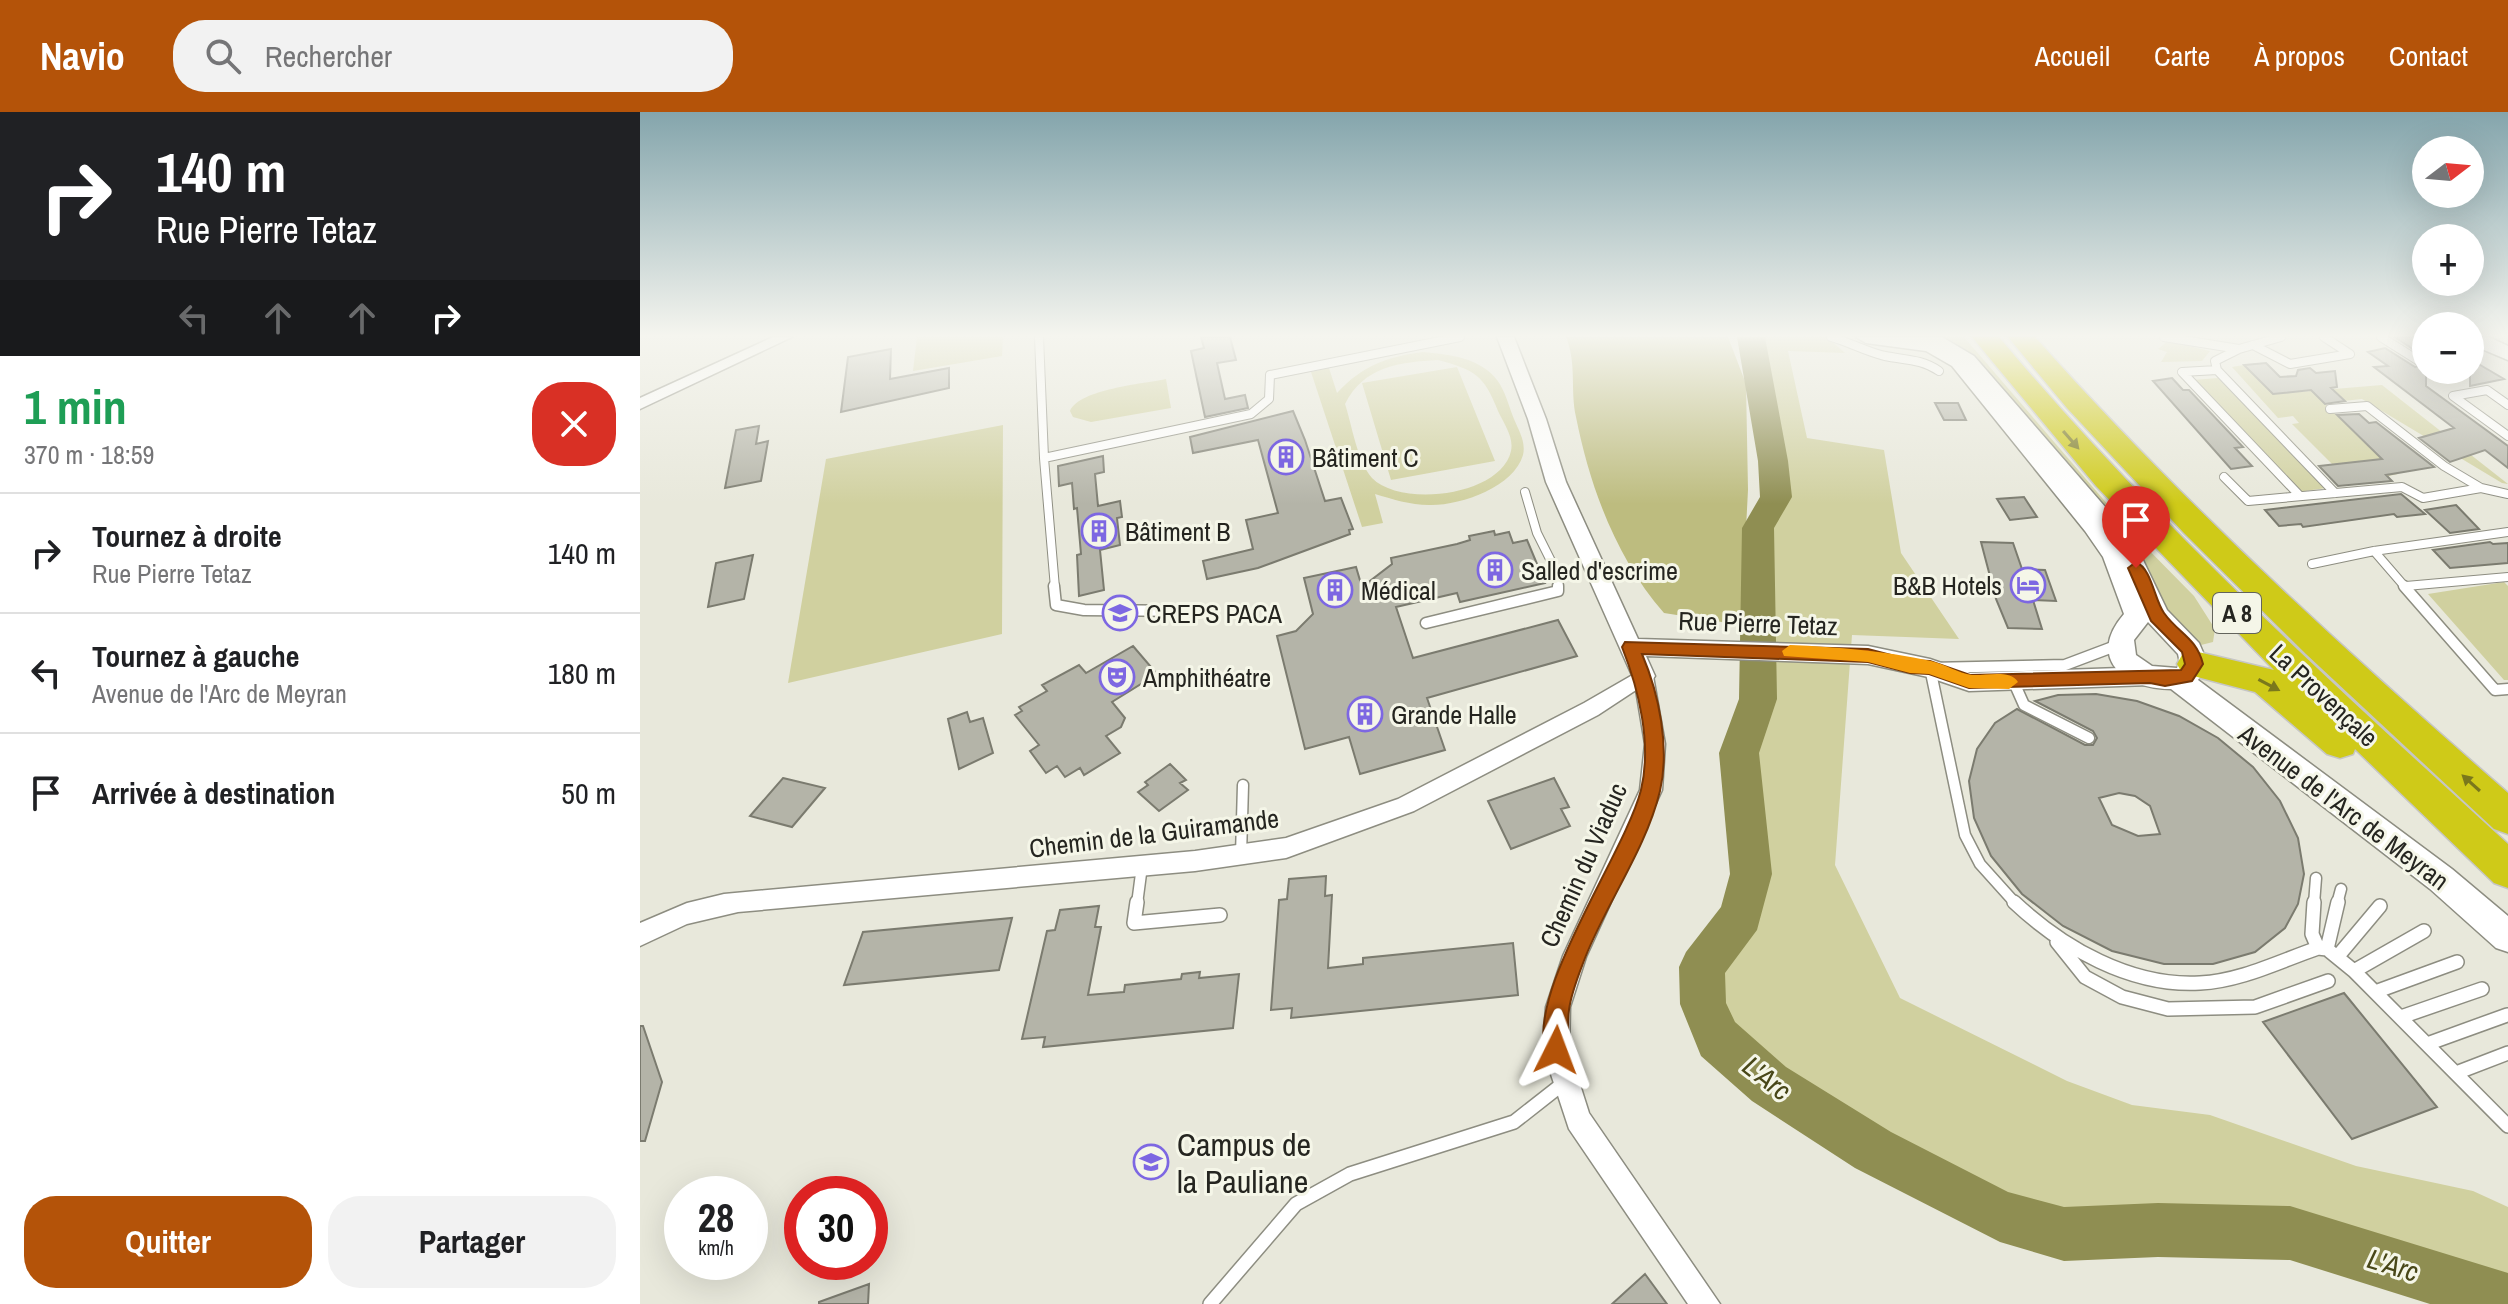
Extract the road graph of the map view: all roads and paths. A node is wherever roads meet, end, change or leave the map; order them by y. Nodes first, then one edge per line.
1 (665, 393) edge
2 (1040, 393) edge
3 (1269, 393) edge
4 (1527, 393) edge
5 (1984, 393) edge
6 (1995, 393) edge
7 (2032, 393) edge
8 (2071, 393) edge
9 (2097, 393) edge
10 (2202, 393) edge
11 (2239, 393) edge
12 (2472, 393) edge
13 (2491, 393) edge
14 (640, 404) edge
15 (2508, 405) edge
16 (2330, 409) dead end
17 (2508, 436) edge
18 (1044, 458) junction
19 (2224, 477) dead end
20 (2481, 488) junction
21 (1525, 492) dead end
22 (2335, 493) junction
23 (2508, 494) edge
24 (2300, 496) junction
25 (2508, 532) edge
26 (2374, 551) junction
27 (2312, 564) dead end
28 (2508, 577) edge
29 (2406, 586) junction
30 (1194, 611) dead end
31 (1426, 623) dead end
32 (2123, 638) junction
33 (1631, 647) junction
34 (2174, 664) junction
35 (1930, 668) junction
36 (2010, 673) junction
37 (1643, 676) junction
38 (2508, 689) edge
39 (2089, 738) dead end
40 (2433, 750) junction
41 (1243, 785) dead end
42 (2508, 817) edge
43 (1241, 857) junction
44 (1142, 866) junction
45 (2508, 870) edge
46 (2316, 878) dead end
47 (2508, 886) edge
48 (2341, 889) dead end
49 (2380, 906) dead end
50 (1220, 915) dead end
51 (2424, 931) dead end
52 (640, 935) edge
53 (2053, 937) junction
54 (2508, 937) edge
55 (2328, 951) junction
56 (2457, 962) dead end
57 (2354, 971) junction
58 (2328, 981) dead end
59 (2482, 989) dead end
60 (2375, 992) junction
61 (2507, 1015) edge
62 (2401, 1017) junction
63 (2427, 1044) junction
64 (2508, 1053) edge
65 (2456, 1073) junction
66 (1566, 1081) junction
67 (2508, 1126) edge
68 (1210, 1304) edge
69 (1705, 1304) edge

1 - 14 street
2 - 18 lane
3 - 18 lane
4 - 33 street, Chemin du Viaduc
5 - 32 main road
6 - 34 main road, Avenue de l'Arc de Meyran
7 -> 45 highway, La Provençale / A 8
8 - 40 highway, La Provençale / A 8
9 - 40 highway
10 - 24 lane
11 - 22 lane
12 - 17 lane
13 - 15 lane
16 - 20 lane
18 - 30 lane
19 - 24 lane
20 - 22 lane
20 - 23 lane
21 - 31 lane
22 - 24 lane
25 - 26 lane
26 - 27 lane
26 - 29 lane
28 - 29 lane
29 - 38 lane
32 - 34 main road, Avenue de l'Arc de Meyran
32 - 34 main road, Avenue de l'Arc de Meyran
32 - 36 lane, Rue Pierre Tetaz
33 - 35 street, Rue Pierre Tetaz
33 - 37 street, Chemin du Viaduc
34 - 36 street, Rue Pierre Tetaz
34 -> 47 highway
34 - 54 main road, Avenue de l'Arc de Meyran
35 - 36 street, Rue Pierre Tetaz
35 - 53 lane
36 - 39 lane
37 - 43 street, Chemin de la Guiramande
37 - 66 street, Chemin du Viaduc
42 -> 40 highway, La Provençale / A 8
41 - 43 lane
43 - 44 street, Chemin de la Guiramande
44 - 50 lane
44 - 52 street, Chemin de la Guiramande
46 - 55 lane
48 - 55 lane
49 - 55 lane
51 - 57 lane
53 - 55 lane
53 - 58 lane
55 - 57 lane
56 - 60 lane
57 - 60 lane
59 - 62 lane
60 - 62 lane
61 - 63 lane
62 - 63 lane
63 - 65 lane
64 - 65 lane
65 - 67 lane
66 - 68 lane
66 - 69 street, Chemin du Viaduc

